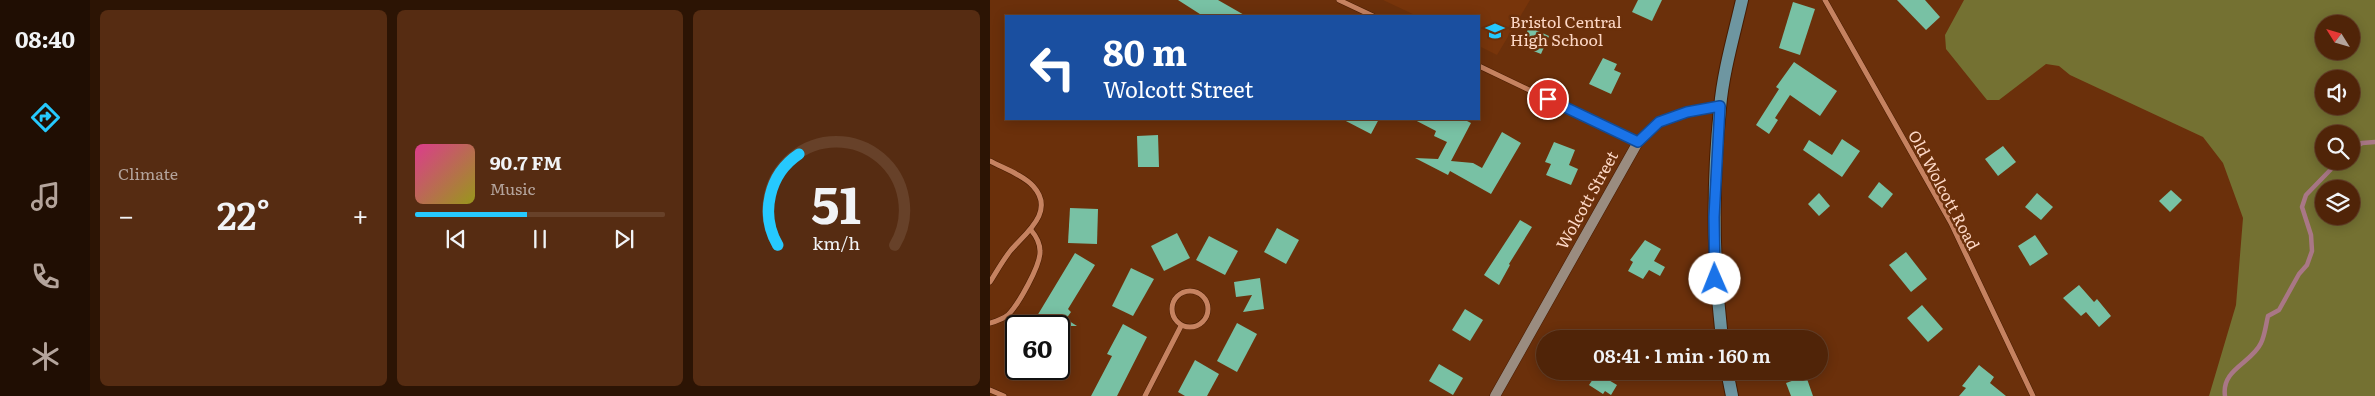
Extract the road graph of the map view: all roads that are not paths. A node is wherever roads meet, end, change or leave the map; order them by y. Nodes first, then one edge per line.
1 (1339, 0) edge
2 (1742, 0) edge
3 (1825, 0) edge
4 (1371, 15) edge
5 (1480, 66) edge
6 (1720, 106) junction
7 (1638, 142) junction
8 (990, 161) edge
9 (1031, 230) junction
10 (990, 282) edge
11 (990, 323) edge
12 (1181, 326) junction
13 (1721, 330) edge
14 (1729, 380) edge
15 (990, 390) edge
16 (1004, 396) edge
17 (1145, 396) edge
18 (1496, 396) edge
19 (1732, 396) edge
20 (2033, 396) edge

1 - 4 street
2 - 6 main road
3 - 20 street, Old Wolcott Road
5 - 7 street
6 - 7 main road, Wolcott Street
6 - 13 main road
7 - 18 main road, Wolcott Street
8 - 9 street
9 - 10 street
9 - 11 street
12 - 12 street
12 - 17 street
14 - 19 main road
15 - 16 street

